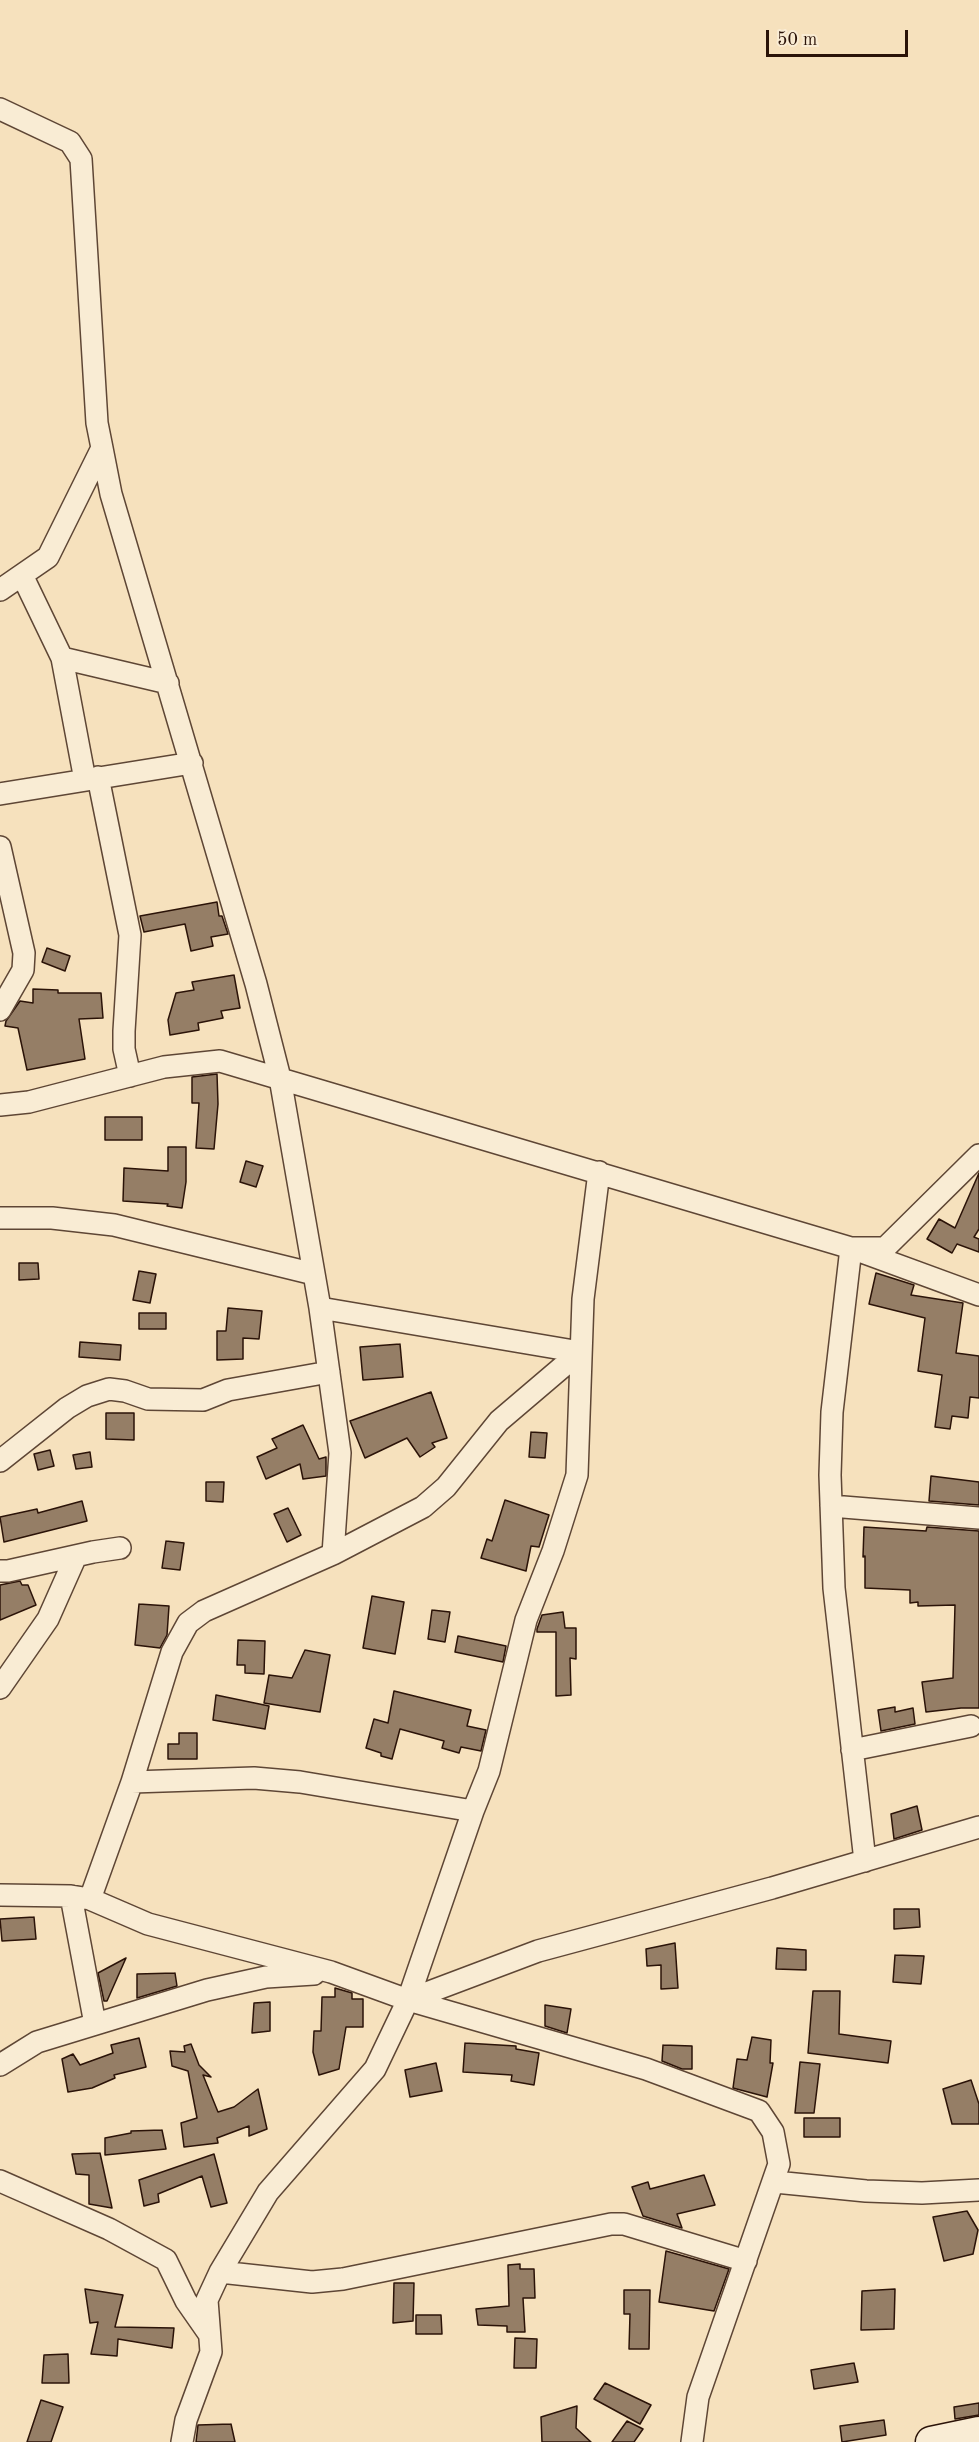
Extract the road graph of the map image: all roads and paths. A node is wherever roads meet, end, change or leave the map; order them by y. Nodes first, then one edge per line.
1 (0, 109) edge
2 (102, 448) junction
3 (22, 575) junction
4 (0, 590) edge
5 (62, 658) junction
6 (168, 683) junction
7 (192, 763) junction
8 (92, 778) junction
9 (0, 794) edge
10 (0, 847) edge
11 (0, 1011) edge
12 (130, 1076) junction
13 (280, 1078) junction
14 (0, 1105) edge
15 (975, 1165) edge
16 (598, 1172) junction
17 (0, 1218) edge
18 (851, 1248) junction
19 (314, 1274) junction
20 (979, 1295) edge
21 (320, 1308) junction
22 (580, 1352) junction
23 (329, 1372) junction
24 (1, 1458) edge
25 (831, 1506) junction
26 (979, 1518) edge
27 (120, 1548) dead end
28 (333, 1554) junction
29 (76, 1556) junction
30 (0, 1571) edge
31 (0, 1688) edge
32 (971, 1726) dead end
33 (852, 1750) junction
34 (132, 1782) junction
35 (473, 1811) junction
36 (979, 1827) edge
37 (865, 1861) junction
38 (0, 1894) edge
39 (80, 1897) junction
40 (331, 1972) junction
41 (408, 2000) junction
42 (94, 2024) junction
43 (0, 2065) edge
44 (0, 2181) edge
45 (775, 2182) junction
46 (979, 2190) edge
47 (746, 2260) junction
48 (220, 2271) junction
49 (210, 2335) junction
50 (979, 2432) edge
51 (182, 2442) edge
52 (692, 2442) edge
53 (931, 2442) edge

1 - 2 street
2 - 3 street
2 - 6 street
3 - 4 street
3 - 5 street
5 - 6 street
5 - 8 street
6 - 7 street
7 - 8 street
7 - 13 street
8 - 9 street
8 - 12 street
10 - 11 street
12 - 13 street
12 - 14 street
13 - 16 street
13 - 19 street
15 - 18 street
16 - 18 street
16 - 22 street
17 - 19 street
18 - 20 street
18 - 25 street
19 - 21 street
21 - 22 street
21 - 23 street
22 - 28 street
22 - 35 street
23 - 24 street
23 - 28 street
25 - 26 street
25 - 33 street
27 - 29 street
28 - 34 street
29 - 30 street
29 - 31 street
32 - 33 street
33 - 37 street
34 - 35 street
34 - 39 street
35 - 41 street
36 - 37 street
37 - 41 street
38 - 39 street
39 - 40 street
39 - 42 street
40 - 41 street
40 - 42 street
41 - 45 street
41 - 48 street
42 - 43 street
44 - 49 street
45 - 46 street
45 - 47 street
47 - 48 street
47 - 52 street
48 - 49 street
49 - 51 street
50 - 53 street

